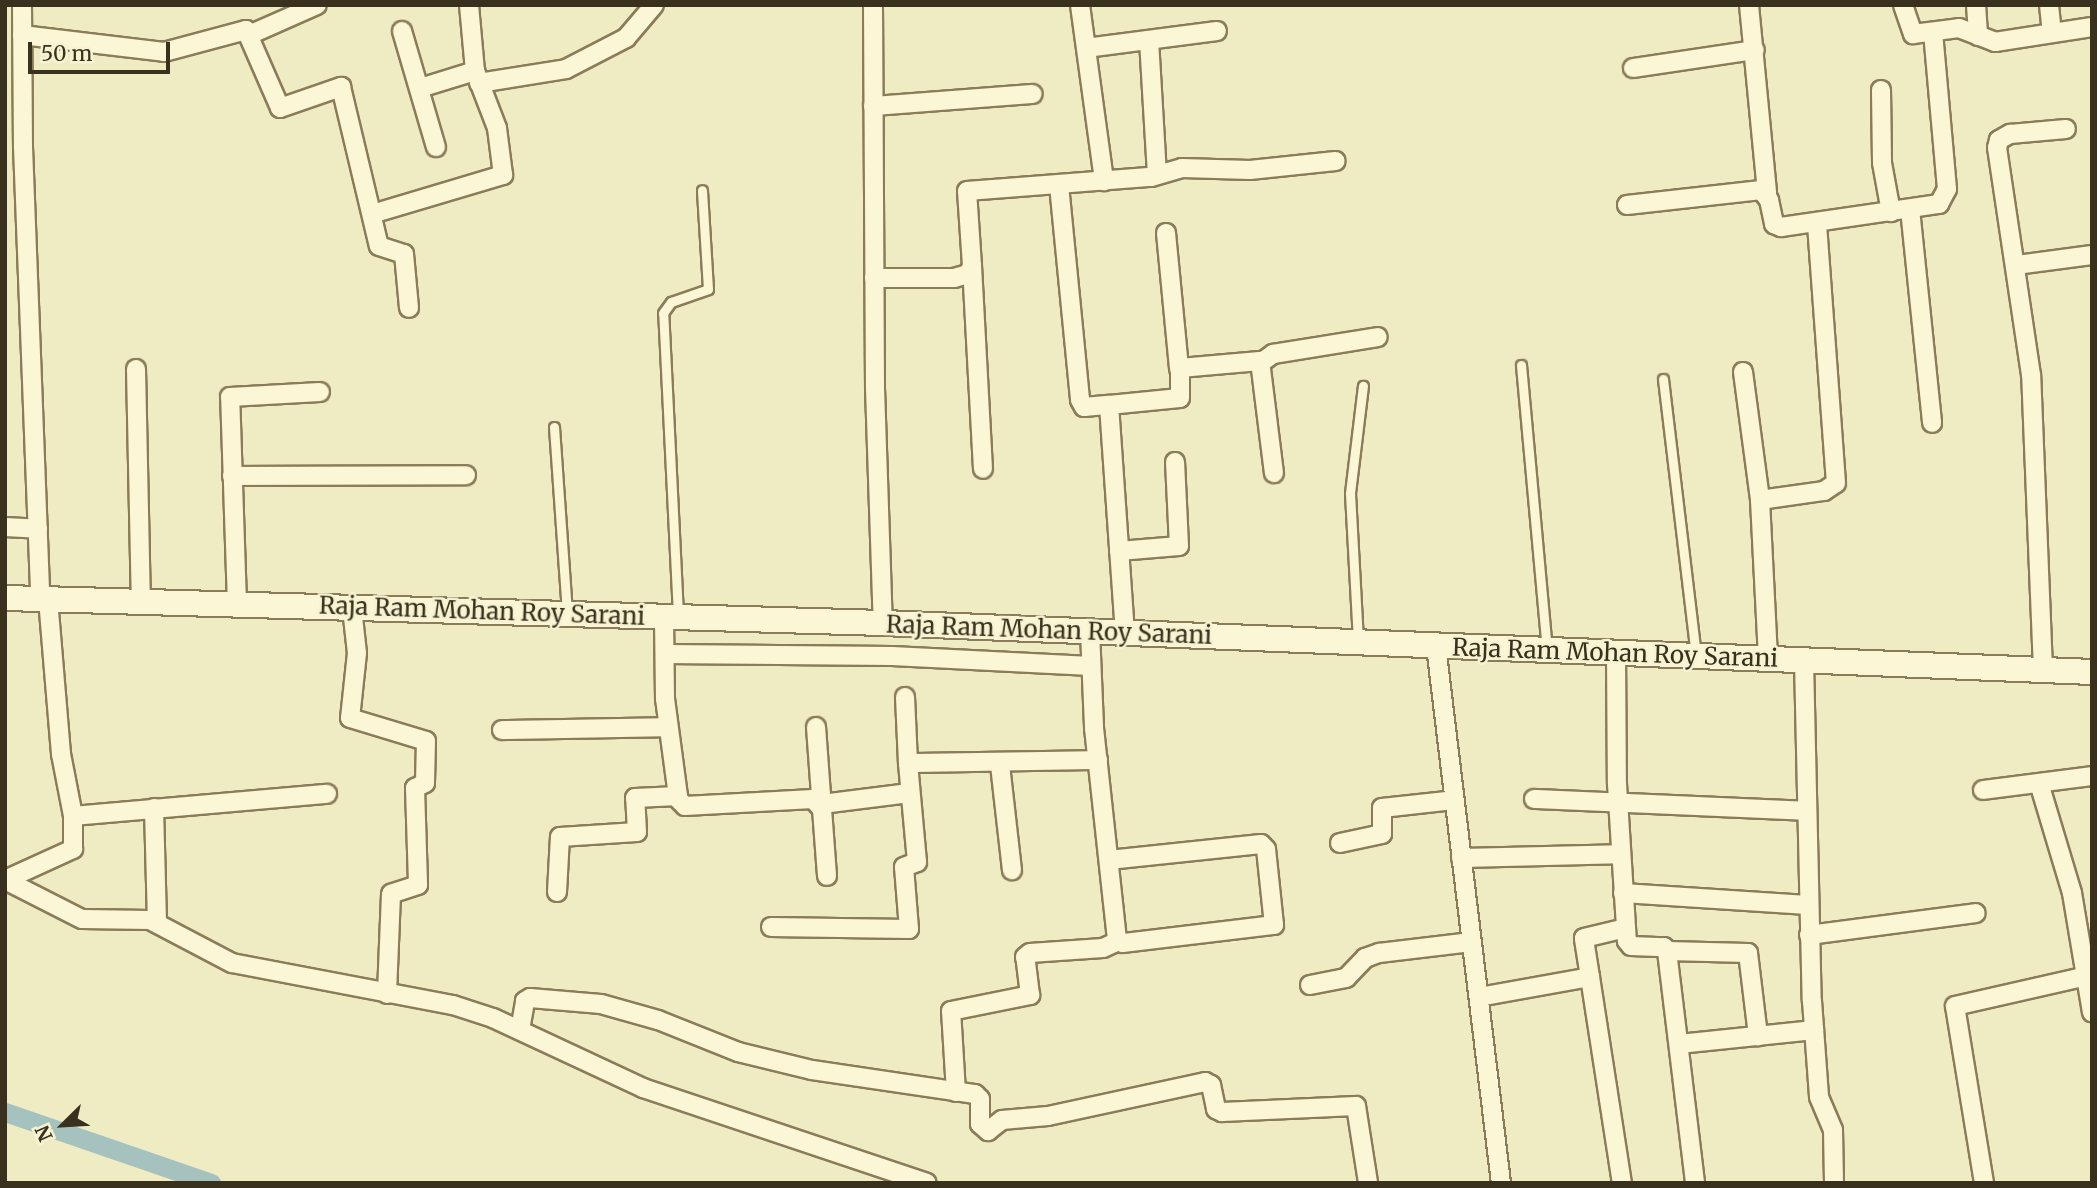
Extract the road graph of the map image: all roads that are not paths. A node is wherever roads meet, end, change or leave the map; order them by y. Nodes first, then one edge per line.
1 (22, 5) edge
2 (469, 5) edge
3 (654, 5) edge
4 (873, 5) edge
5 (1080, 5) edge
6 (1749, 5) edge
7 (1903, 5) edge
8 (1976, 5) edge
9 (2049, 5) edge
10 (308, 7) edge
11 (2092, 27) edge
12 (402, 31) dead end
13 (1217, 31) dead end
14 (1933, 33) junction
15 (2052, 33) junction
16 (22, 35) junction
17 (249, 35) junction
18 (1978, 36) junction
19 (1149, 40) junction
20 (1086, 48) junction
21 (1755, 50) junction
22 (1633, 68) dead end
23 (477, 77) junction
24 (420, 88) junction
25 (1881, 90) dead end
26 (1033, 94) dead end
27 (873, 106) junction
28 (2066, 129) dead end
29 (436, 147) dead end
30 (1336, 161) dead end
31 (1157, 175) junction
32 (1104, 181) junction
33 (1059, 185) junction
34 (702, 190) dead end
35 (1767, 193) junction
36 (1627, 205) dead end
37 (1910, 209) junction
38 (1891, 212) junction
39 (372, 214) junction
40 (1817, 223) junction
41 (1166, 233) dead end
42 (2092, 255) edge
43 (2017, 265) junction
44 (972, 266) junction
45 (874, 278) junction
46 (409, 308) dead end
47 (1378, 337) dead end
48 (1262, 362) junction
49 (1521, 365) dead end
50 (136, 369) dead end
51 (1179, 369) junction
52 (1743, 372) dead end
53 (1663, 379) dead end
54 (1363, 386) dead end
55 (320, 392) dead end
56 (1110, 405) junction
57 (1933, 423) dead end
58 (554, 427) dead end
59 (1175, 462) dead end
60 (984, 469) dead end
61 (1275, 473) dead end
62 (466, 475) dead end
63 (232, 476) junction
64 (1760, 500) junction
65 (5, 527) edge
66 (38, 529) junction
67 (1119, 551) junction
68 (5, 598) edge
69 (44, 599) junction
70 (141, 601) junction
71 (237, 604) junction
72 (352, 608) junction
73 (568, 614) junction
74 (671, 617) junction
75 (883, 623) junction
76 (1090, 631) junction
77 (1125, 633) junction
78 (1358, 642) junction
79 (1436, 646) junction
80 (1547, 650) junction
81 (1616, 653) junction
82 (665, 654) junction
83 (1696, 656) junction
84 (1769, 659) junction
85 (1804, 661) junction
86 (1091, 666) junction
87 (2043, 670) junction
88 (2092, 673) edge
89 (905, 697) dead end
90 (668, 727) junction
91 (816, 727) dead end
92 (502, 730) dead end
93 (1098, 760) junction
94 (908, 763) junction
95 (1000, 765) junction
96 (2092, 776) edge
97 (2039, 783) junction
98 (1983, 790) dead end
99 (909, 793) junction
100 (327, 794) dead end
101 (677, 798) junction
102 (1534, 799) dead end
103 (1454, 800) junction
104 (1618, 802) junction
105 (822, 806) junction
106 (154, 808) junction
107 (1807, 811) junction
108 (73, 816) junction
109 (1340, 843) dead end
110 (1620, 854) junction
111 (1461, 858) junction
112 (1109, 860) junction
113 (1012, 870) dead end
114 (827, 876) dead end
115 (557, 891) dead end
116 (1623, 893) junction
117 (1808, 905) junction
118 (1976, 913) dead end
119 (157, 923) junction
120 (771, 928) dead end
121 (1626, 928) junction
122 (1809, 935) junction
123 (1119, 941) junction
124 (1472, 942) junction
125 (1667, 951) junction
126 (2088, 976) edge
127 (1590, 977) junction
128 (1310, 985) dead end
129 (387, 994) junction
130 (1479, 997) junction
131 (2092, 1012) edge
132 (520, 1030) junction
133 (1814, 1030) junction
134 (1758, 1036) junction
135 (1679, 1044) junction
136 (956, 1092) junction
137 (927, 1183) edge
138 (1368, 1183) edge
139 (1501, 1183) edge
140 (1622, 1183) edge
141 (1695, 1183) edge
142 (1834, 1183) edge
143 (1984, 1183) edge

1 - 16 street
2 - 23 street
3 - 23 street
4 - 27 street
5 - 20 street
6 - 21 street
7 - 14 street
8 - 18 street
9 - 15 street
10 - 17 street
11 - 15 street
12 - 24 street
13 - 19 street
14 - 18 street
14 - 37 street
15 - 18 street
16 - 17 street
16 - 66 street
17 - 39 street
19 - 20 street
19 - 31 street
20 - 32 street
21 - 22 street
21 - 35 street
23 - 24 street
23 - 39 street
24 - 29 street
25 - 38 street
26 - 27 street
27 - 45 street
28 - 43 street
30 - 31 street
31 - 32 street
32 - 33 street
33 - 44 street
33 - 56 street
34 - 74 lane
35 - 36 street
35 - 40 street
37 - 38 street
37 - 57 street
38 - 40 street
39 - 46 street
40 - 64 street
41 - 51 street
42 - 43 street
43 - 87 street
44 - 45 street
44 - 60 street
45 - 75 street
47 - 48 street
48 - 51 street
48 - 61 street
49 - 80 lane
50 - 70 street
51 - 56 street
52 - 64 street
53 - 83 lane
54 - 78 lane
55 - 63 street
56 - 67 street
58 - 73 lane
59 - 67 street
62 - 63 street
63 - 71 street
64 - 84 street
65 - 66 street
66 - 69 street
67 - 77 street
68 - 69 street, Raja Ram Mohan Roy Sarani
69 - 70 street, Raja Ram Mohan Roy Sarani
69 - 108 street
70 - 71 street, Raja Ram Mohan Roy Sarani
71 - 72 street, Raja Ram Mohan Roy Sarani
72 - 73 street, Raja Ram Mohan Roy Sarani
72 - 129 street
73 - 74 street, Raja Ram Mohan Roy Sarani
74 - 75 street, Raja Ram Mohan Roy Sarani
74 - 82 street
75 - 76 street, Raja Ram Mohan Roy Sarani
76 - 77 street, Raja Ram Mohan Roy Sarani
76 - 86 street
77 - 78 street, Raja Ram Mohan Roy Sarani
78 - 79 street, Raja Ram Mohan Roy Sarani
79 - 80 street, Raja Ram Mohan Roy Sarani
79 - 103 street
80 - 81 street, Raja Ram Mohan Roy Sarani
81 - 83 street, Raja Ram Mohan Roy Sarani
81 - 104 street
82 - 86 street
82 - 90 street
83 - 84 street, Raja Ram Mohan Roy Sarani
84 - 85 street, Raja Ram Mohan Roy Sarani
85 - 87 street, Raja Ram Mohan Roy Sarani
85 - 107 street
86 - 93 street
87 - 88 street, Raja Ram Mohan Roy Sarani
89 - 94 street
90 - 92 street
90 - 101 street
91 - 105 street
93 - 95 street
93 - 112 street
94 - 95 street
94 - 99 street
95 - 113 street
96 - 97 street
97 - 98 street
97 - 126 street
99 - 105 street
99 - 120 street
100 - 106 street
101 - 105 street
101 - 115 street
102 - 104 street
103 - 109 street
103 - 111 street
104 - 107 street
104 - 110 street
105 - 114 street
106 - 108 street
106 - 119 street
107 - 117 street
108 - 119 street
110 - 111 street
110 - 116 street
111 - 124 street
112 - 123 street
112 - 123 street
116 - 117 street
116 - 121 street
117 - 122 street
118 - 122 street
119 - 129 street
121 - 125 street
121 - 127 street
122 - 133 street
123 - 136 street
124 - 128 street
124 - 130 street
125 - 134 street
125 - 135 street
126 - 131 street
126 - 143 street
127 - 130 street
127 - 140 street
129 - 132 street
130 - 139 street
132 - 136 street
132 - 137 street
133 - 134 street
133 - 142 street
134 - 135 street
135 - 141 street
136 - 138 street

